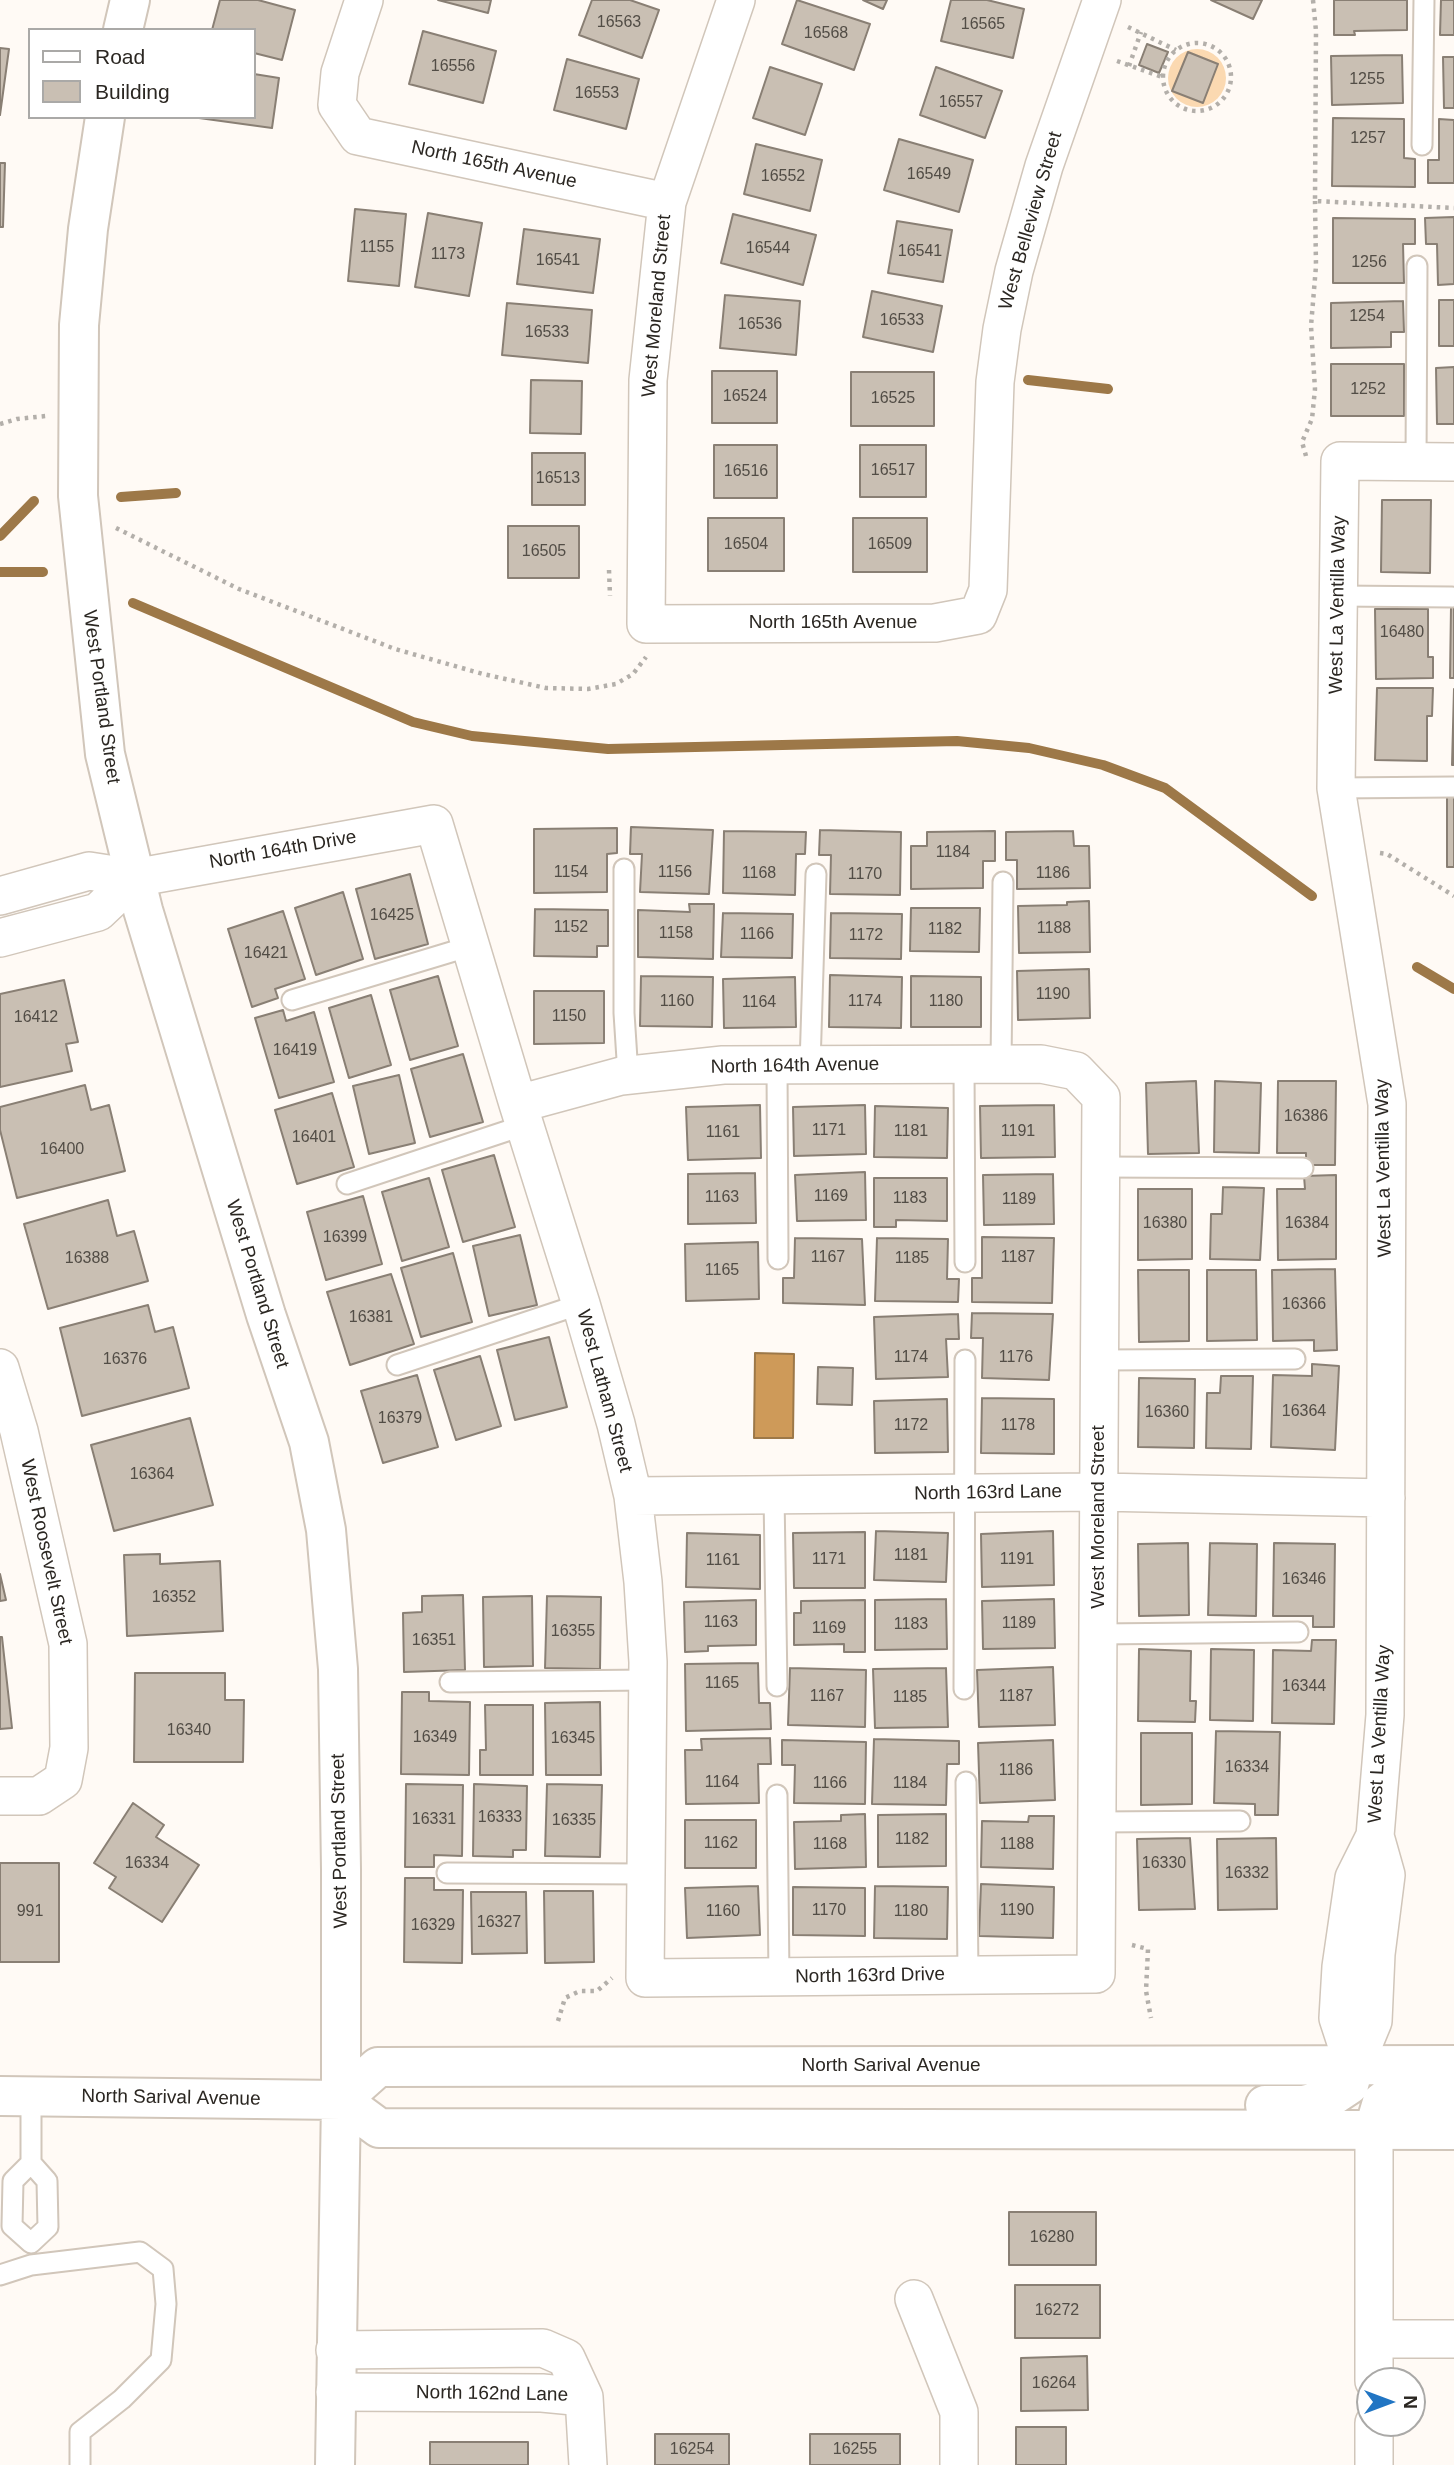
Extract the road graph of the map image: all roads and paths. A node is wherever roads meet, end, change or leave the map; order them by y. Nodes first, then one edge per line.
1 (130, 0) edge
2 (364, 0) edge
3 (736, 0) edge
4 (1313, 0) edge
5 (1424, 0) edge
6 (1115, 8) edge
7 (123, 28) edge
8 (1140, 32) junction
9 (1176, 50) junction
10 (1110, 58) dead end
11 (1129, 66) junction
12 (1163, 77) junction
13 (105, 119) edge
14 (1422, 145) dead end
15 (1315, 201) junction
16 (667, 202) junction
17 (1454, 208) edge
18 (1418, 266) dead end
19 (79, 415) junction
20 (0, 424) edge
21 (1416, 461) junction
22 (1326, 462) junction
23 (1454, 462) edge
24 (115, 528) dead end
25 (610, 564) dead end
26 (1338, 596) junction
27 (1452, 597) dead end
28 (610, 599) dead end
29 (978, 615) joint
30 (643, 636) junction
31 (1453, 787) edge
32 (1336, 788) junction
33 (434, 824) joint
34 (1373, 852) dead end
35 (624, 869) dead end
36 (816, 874) dead end
37 (134, 878) junction
38 (1003, 882) dead end
39 (0, 895) edge
40 (1454, 896) edge
41 (0, 938) edge
42 (471, 946) junction
43 (292, 1000) dead end
44 (964, 1065) junction
45 (1000, 1065) junction
46 (794, 1066) junction
47 (1076, 1071) joint
48 (628, 1075) junction
49 (522, 1114) junction
50 (1101, 1167) junction
51 (1303, 1168) dead end
52 (347, 1184) dead end
53 (778, 1259) dead end
54 (965, 1262) dead end
55 (581, 1304) junction
56 (1295, 1359) dead end
57 (965, 1360) dead end
58 (1100, 1360) junction
59 (397, 1365) dead end
60 (0, 1368) edge
61 (1099, 1492) junction
62 (964, 1493) junction
63 (774, 1495) junction
64 (633, 1496) junction
65 (1386, 1498) junction
66 (1298, 1632) dead end
67 (1098, 1634) junction
68 (648, 1680) junction
69 (450, 1682) dead end
70 (777, 1686) dead end
71 (964, 1689) dead end
72 (966, 1782) dead end
73 (777, 1795) dead end
74 (0, 1796) edge
75 (1240, 1821) dead end
76 (1097, 1822) junction
77 (447, 1873) dead end
78 (646, 1874) junction
79 (1132, 1945) dead end
80 (1096, 1974) joint
81 (631, 1975) junction
82 (968, 1975) junction
83 (779, 1977) junction
84 (1151, 2018) dead end
85 (558, 2021) dead end
86 (1454, 2065) edge
87 (1354, 2067) junction
88 (1454, 2095) edge
89 (16, 2096) edge
90 (341, 2100) junction
91 (978, 2129) junction
92 (1374, 2129) junction
93 (1454, 2130) edge
94 (31, 2163) junction
95 (31, 2243) junction
96 (31, 2265) junction
97 (0, 2275) edge
98 (914, 2299) dead end
99 (1374, 2339) junction
100 (1454, 2339) edge
101 (335, 2350) junction
102 (1374, 2367) edge
103 (335, 2392) junction
104 (583, 2396) junction
105 (1374, 2437) edge
106 (80, 2465) edge
107 (335, 2465) edge
108 (589, 2465) edge
109 (959, 2465) edge
110 (1374, 2465) edge

1 - 7 main road
2 - 16 street, North 165th Avenue
3 - 16 street, West Moreland Street
4 - 15 path
5 - 14 lane
6 - 8 path
6 - 29 street, West Belleview Street
8 - 9 path
8 - 11 path
9 - 12 path
9 - 12 path
10 - 11 path
11 - 12 path
13 - 19 main road, West Portland Street
15 - 17 path
15 - 22 path
16 - 30 street, West Moreland Street
18 - 21 lane
19 - 20 path
19 - 37 main road, West Portland Street
21 - 22 street
21 - 23 street
22 - 26 street, West La Ventilla Way
24 - 30 path
25 - 28 path
26 - 27 lane
26 - 32 street, West La Ventilla Way
29 - 30 street, North 165th Avenue
31 - 32 lane
32 - 65 street, West La Ventilla Way
33 - 37 street, North 164th Drive
33 - 42 street, West Latham Street
34 - 40 path
35 - 48 lane
36 - 46 lane
37 - 39 street, North 164th Drive
37 - 41 street
37 - 90 main road, West Portland Street
38 - 45 lane
42 - 43 lane
42 - 49 street, West Latham Street
44 - 45 street, North 164th Avenue
44 - 46 street, North 164th Avenue
44 - 54 lane
45 - 47 street, North 164th Avenue
46 - 48 street, North 164th Avenue
46 - 53 lane
47 - 50 street, West Moreland Street
48 - 49 street, North 164th Avenue
49 - 52 lane
49 - 55 street, West Latham Street
50 - 51 lane
50 - 58 street, West Moreland Street
55 - 59 lane
55 - 64 street, West Latham Street
56 - 58 lane
57 - 62 lane
58 - 61 street, West Moreland Street
60 - 74 street, West Roosevelt Street
61 - 62 street, North 163rd Lane
61 - 65 street, North 163rd Lane
61 - 67 street, West Moreland Street
62 - 63 street, North 163rd Lane
62 - 71 lane
63 - 64 street, North 163rd Lane
63 - 70 lane
64 - 68 street, West Latham Street
65 - 87 street, West La Ventilla Way
66 - 67 lane
67 - 76 street, West Moreland Street
68 - 69 lane
68 - 78 street, West Latham Street
72 - 82 lane
73 - 83 lane
75 - 76 lane
76 - 80 street, West Moreland Street
77 - 78 lane
78 - 81 street, West Latham Street
79 - 84 path
80 - 82 street, North 163rd Drive
81 - 83 street, North 163rd Drive
81 - 85 path
82 - 83 street, North 163rd Drive
86 - 87 main road, North Sarival Avenue
87 - 90 main road, North Sarival Avenue
87 - 91 main road
88 - 92 main road
89 - 90 main road, North Sarival Avenue
89 - 94 lane
90 - 91 main road
90 - 101 main road, West Portland Street
91 - 92 main road
92 - 93 main road
92 - 99 street
94 - 95 lane
94 - 95 lane
95 - 96 lane
96 - 97 lane
96 - 106 lane
98 - 109 street
99 - 100 street
99 - 102 street
101 - 103 main road, West Portland Street
101 - 104 street, North 162nd Lane
103 - 104 street, North 162nd Lane
103 - 107 main road, West Portland Street
104 - 108 street
105 - 110 street

